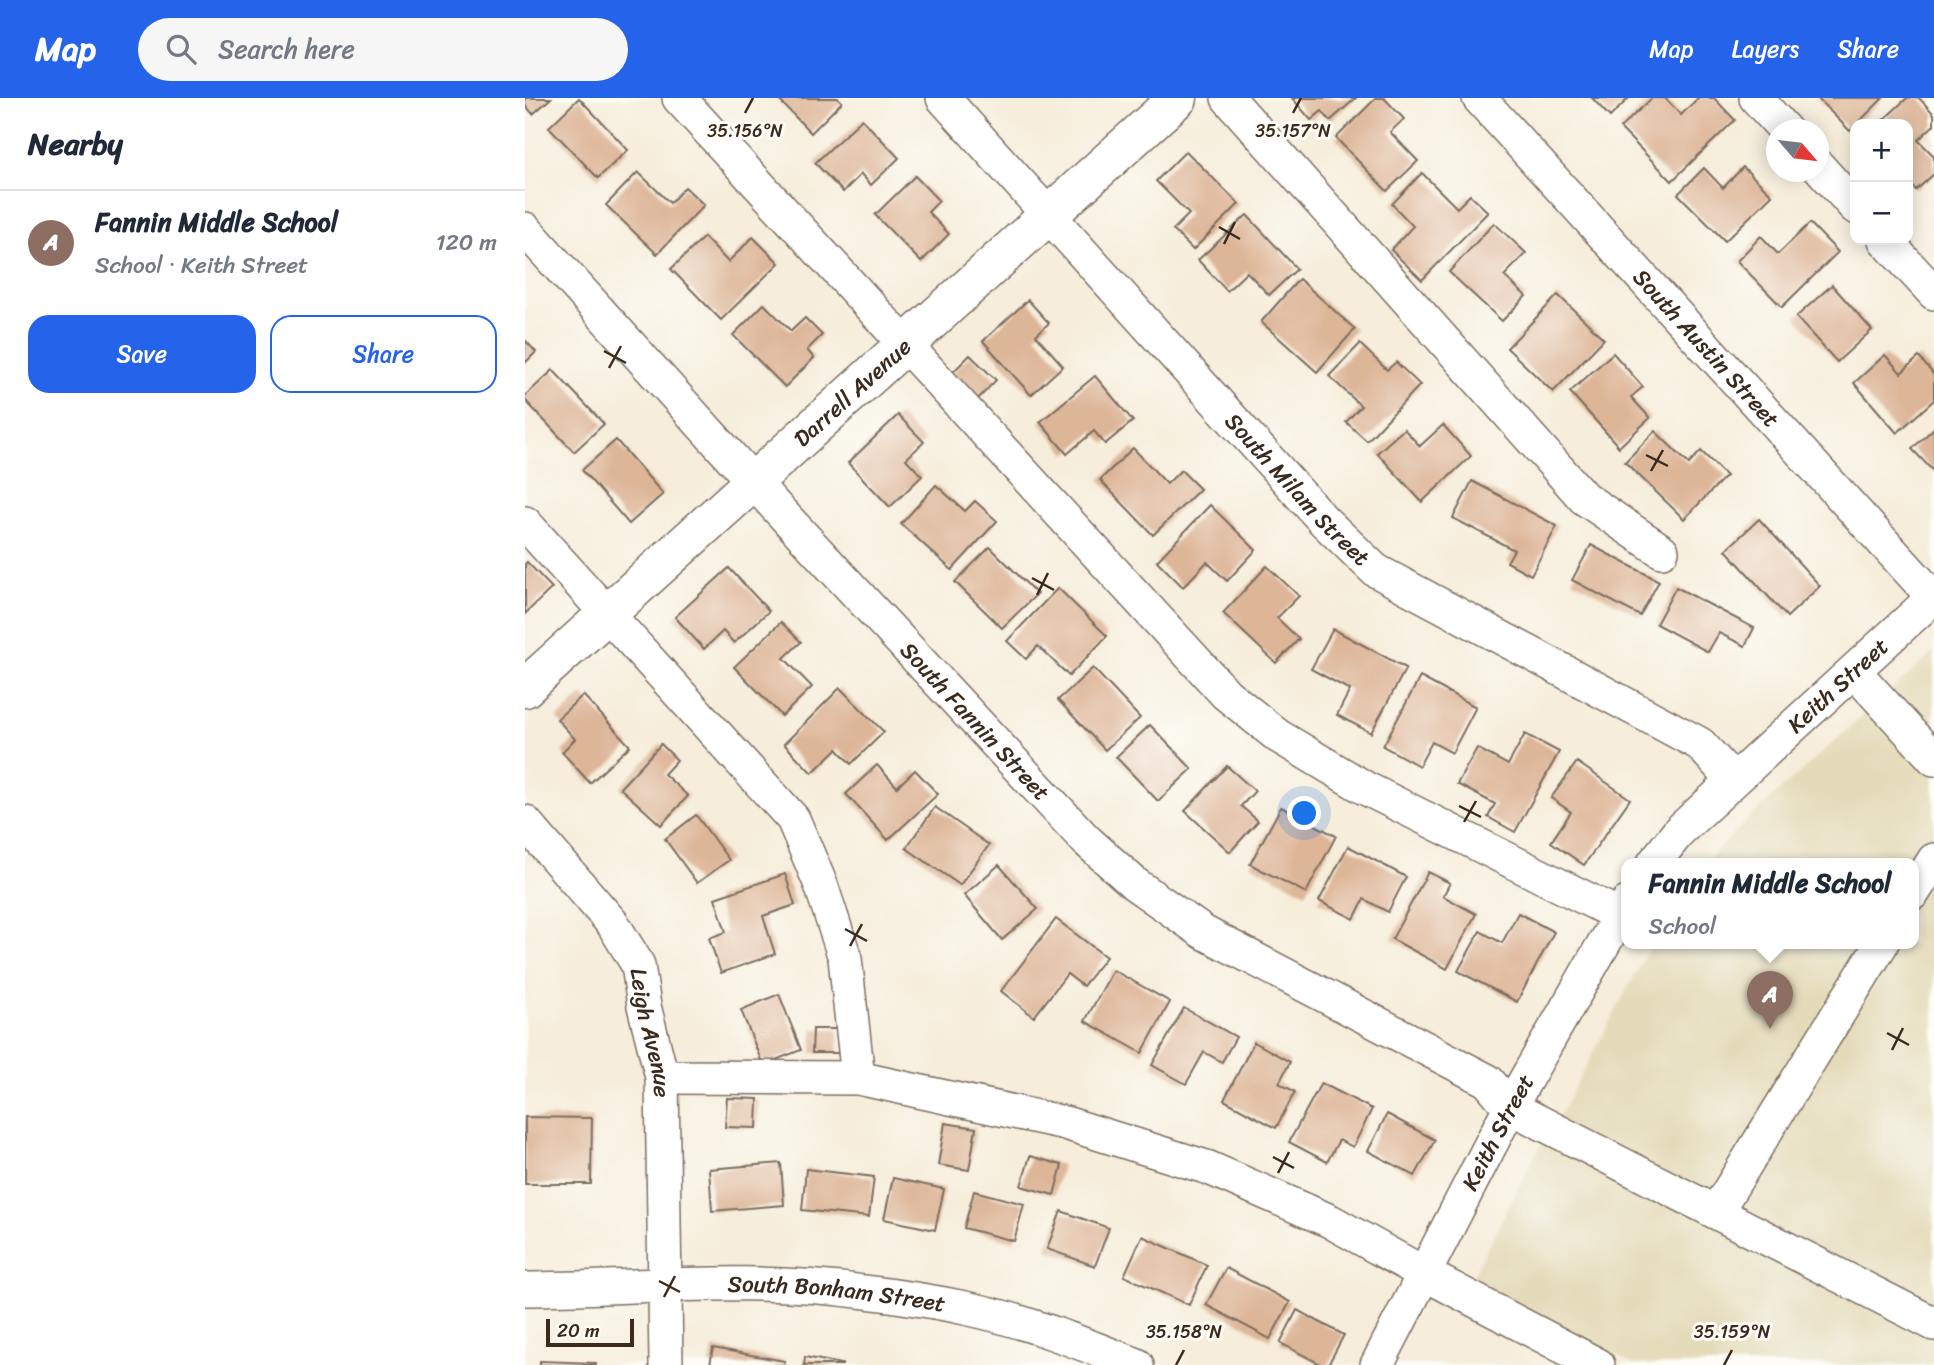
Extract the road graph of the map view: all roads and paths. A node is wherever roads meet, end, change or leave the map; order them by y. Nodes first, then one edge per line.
1 (679, 98) edge
2 (943, 98) edge
3 (1178, 98) edge
4 (1229, 98) edge
5 (1479, 98) edge
6 (1756, 98) edge
7 (1775, 119) edge
8 (1829, 179) edge
9 (1850, 202) edge
10 (1050, 215) junction
11 (525, 229) edge
12 (1890, 245) edge
13 (1934, 293) edge
14 (905, 345) junction
15 (753, 481) junction
16 (525, 523) edge
17 (1662, 551) dead end
18 (1934, 598) edge
19 (606, 614) junction
20 (1854, 671) junction
21 (525, 688) edge
22 (1934, 759) edge
23 (1733, 780) junction
24 (525, 822) edge
25 (1658, 858) edge
26 (1934, 860) edge
27 (1919, 884) edge
28 (1621, 908) edge
29 (1621, 913) edge
30 (1878, 949) edge
31 (662, 1077) junction
32 (857, 1078) junction
33 (1510, 1107) junction
34 (1716, 1212) junction
35 (1423, 1273) junction
36 (664, 1284) junction
37 (525, 1289) edge
38 (1934, 1324) edge
39 (666, 1365) edge
40 (1137, 1365) edge
41 (1377, 1365) edge
42 (1598, 1365) edge

1 - 14 street
2 - 10 street, South Milam Street
3 - 10 main road, Darrell Avenue
4 - 17 street
5 - 18 street, South Austin Street
6 - 7 street
8 - 9 street
10 - 14 main road, Darrell Avenue
10 - 23 street, South Milam Street
11 - 15 street, South Fannin Street
12 - 13 street
14 - 15 main road, Darrell Avenue
14 - 28 street
15 - 19 main road, Darrell Avenue
15 - 33 street, South Fannin Street
16 - 19 street
18 - 20 street, Keith Street
19 - 21 main road, Darrell Avenue
19 - 32 street
20 - 22 street
20 - 23 street, Keith Street
23 - 25 street, Keith Street
24 - 31 street, Leigh Avenue
26 - 27 street
29 - 33 street, Keith Street
30 - 34 street
31 - 32 street
31 - 36 street, Leigh Avenue
32 - 35 street
33 - 34 street
33 - 35 street, Keith Street
34 - 38 street
35 - 41 street, Keith Street
35 - 42 street
36 - 37 street, South Bonham Street
36 - 39 street, Leigh Avenue
36 - 40 street, South Bonham Street

